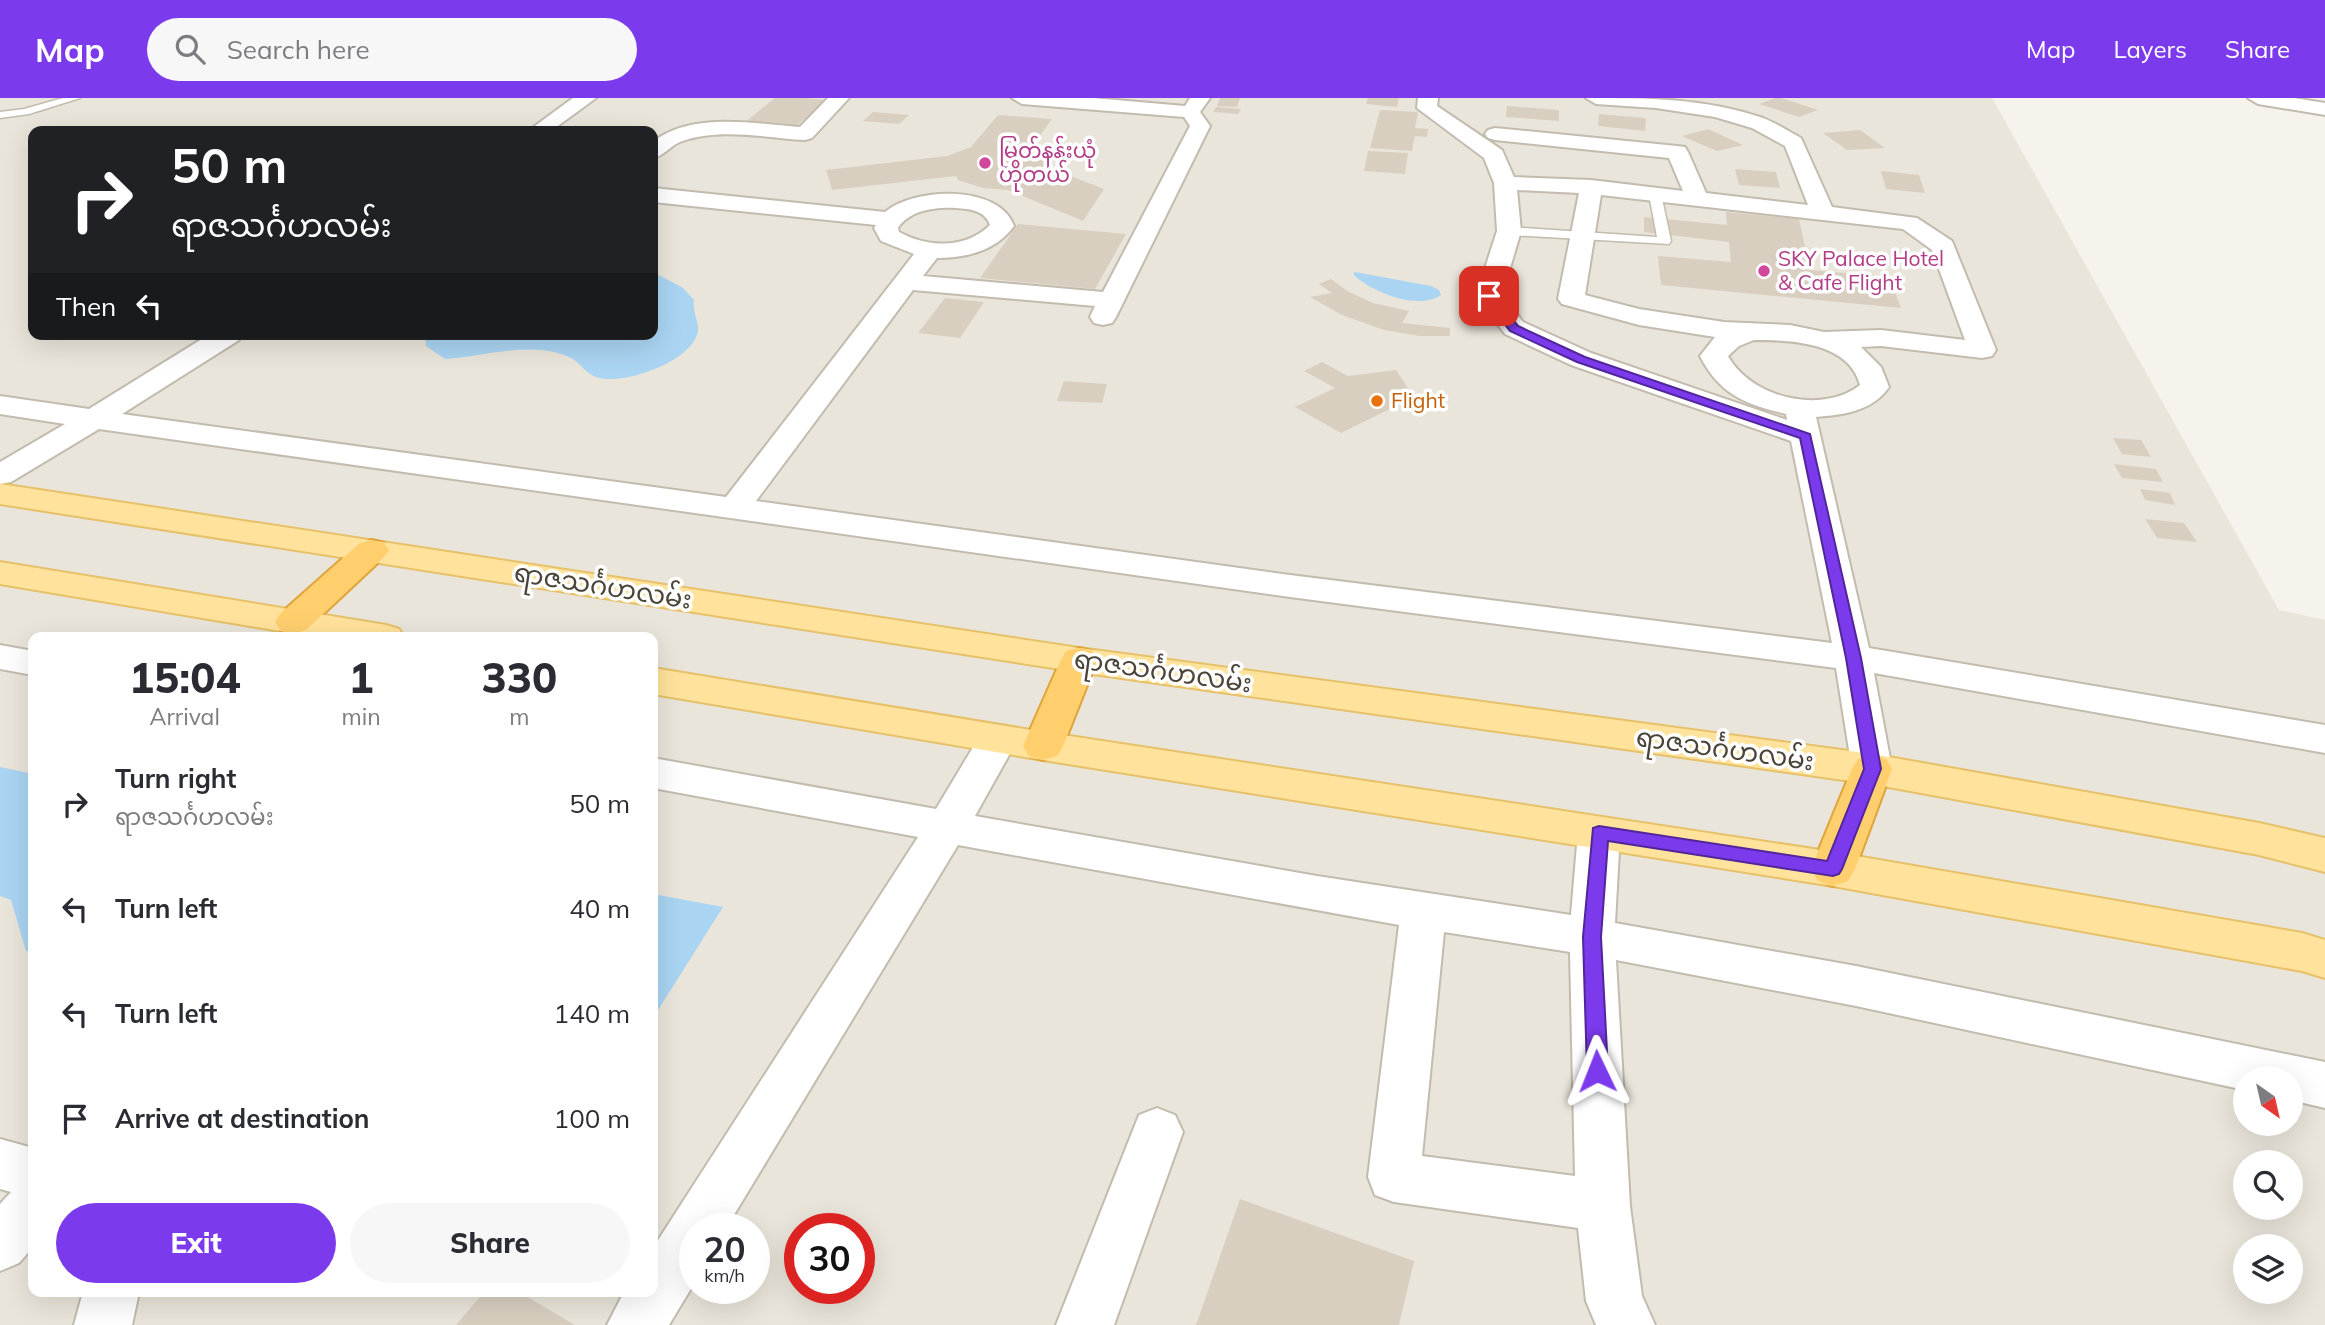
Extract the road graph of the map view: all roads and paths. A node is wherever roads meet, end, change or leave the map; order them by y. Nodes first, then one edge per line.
1 (75, 98) edge
2 (586, 98) edge
3 (838, 98) edge
4 (1022, 98) edge
5 (1428, 98) edge
6 (1456, 98) edge
7 (1596, 98) edge
8 (2258, 98) edge
9 (1195, 105) edge
10 (735, 108) dead end
11 (2325, 109) edge
12 (0, 115) edge
13 (545, 126) edge
14 (716, 128) junction
15 (1494, 134) junction
16 (658, 148) edge
17 (1505, 183) junction
18 (1591, 187) junction
19 (1655, 194) junction
20 (658, 196) edge
21 (1697, 198) junction
22 (1822, 211) junction
23 (890, 220) junction
24 (1509, 230) junction
25 (1582, 237) junction
26 (930, 250) junction
27 (906, 282) junction
28 (1751, 332) junction
29 (219, 340) edge
30 (1824, 341) junction
31 (0, 405) edge
32 (94, 419) junction
33 (1803, 422) junction
34 (0, 475) edge
35 (0, 494) edge
36 (735, 507) junction
37 (372, 550) junction
38 (0, 573) edge
39 (293, 622) junction
40 (355, 632) edge
41 (0, 657) edge
42 (1853, 658) junction
43 (1079, 660) junction
44 (28, 662) edge
45 (658, 682) edge
46 (2325, 738) edge
47 (998, 739) junction
48 (1043, 746) junction
49 (1872, 769) junction
50 (658, 775) edge
51 (947, 827) junction
52 (1599, 833) junction
53 (2325, 855) edge
54 (1833, 869) junction
55 (1423, 912) junction
56 (1592, 937) junction
57 (2325, 959) edge
58 (2325, 1085) edge
59 (1157, 1132) dead end
60 (0, 1164) edge
61 (28, 1172) edge
62 (1603, 1206) junction
63 (28, 1212) edge
64 (706, 1213) edge
65 (0, 1244) edge
66 (679, 1256) edge
67 (658, 1290) edge
68 (110, 1297) edge
69 (653, 1297) edge
70 (103, 1325) edge
71 (636, 1325) edge
72 (1085, 1325) edge
73 (1626, 1325) edge

1 - 12 lane
2 - 13 street
3 - 14 street
4 - 9 street
5 - 17 street
6 - 15 street
7 - 22 street
8 - 11 street
9 - 27 street
10 - 14 street
14 - 16 street
15 - 18 street
15 - 21 street
17 - 18 street
17 - 24 street
18 - 19 street
18 - 25 street
19 - 21 street
19 - 25 lane
20 - 23 street
21 - 22 street
22 - 30 street
23 - 26 street
23 - 26 street
24 - 25 lane
24 - 33 street
25 - 28 street
26 - 27 street
27 - 36 street
28 - 30 street
28 - 33 street
29 - 32 street
30 - 33 street
31 - 32 street
32 - 34 street
32 - 36 street
33 - 42 street
35 - 37 main road, ရာဇသင်္ဂဟလမ်း
36 - 42 street
37 - 39 highway
37 - 43 main road, ရာဇသင်္ဂဟလမ်း
38 - 39 main road
39 - 40 main road
41 - 44 street
42 - 46 street
42 - 49 street
43 - 48 highway
43 - 49 main road, ရာဇသင်္ဂဟလမ်း
45 - 47 main road
47 - 48 main road
47 - 51 street
48 - 52 main road
49 - 53 main road, ရာဇသင်္ဂဟလမ်း
49 - 54 highway
50 - 51 street
51 - 55 street
51 - 64 street
52 - 54 main road
52 - 56 street
54 - 57 main road
55 - 56 street
55 - 62 street
56 - 58 street
56 - 62 street
59 - 72 street
60 - 61 street
62 - 73 street
63 - 65 street
66 - 67 street
68 - 70 street
69 - 71 street

